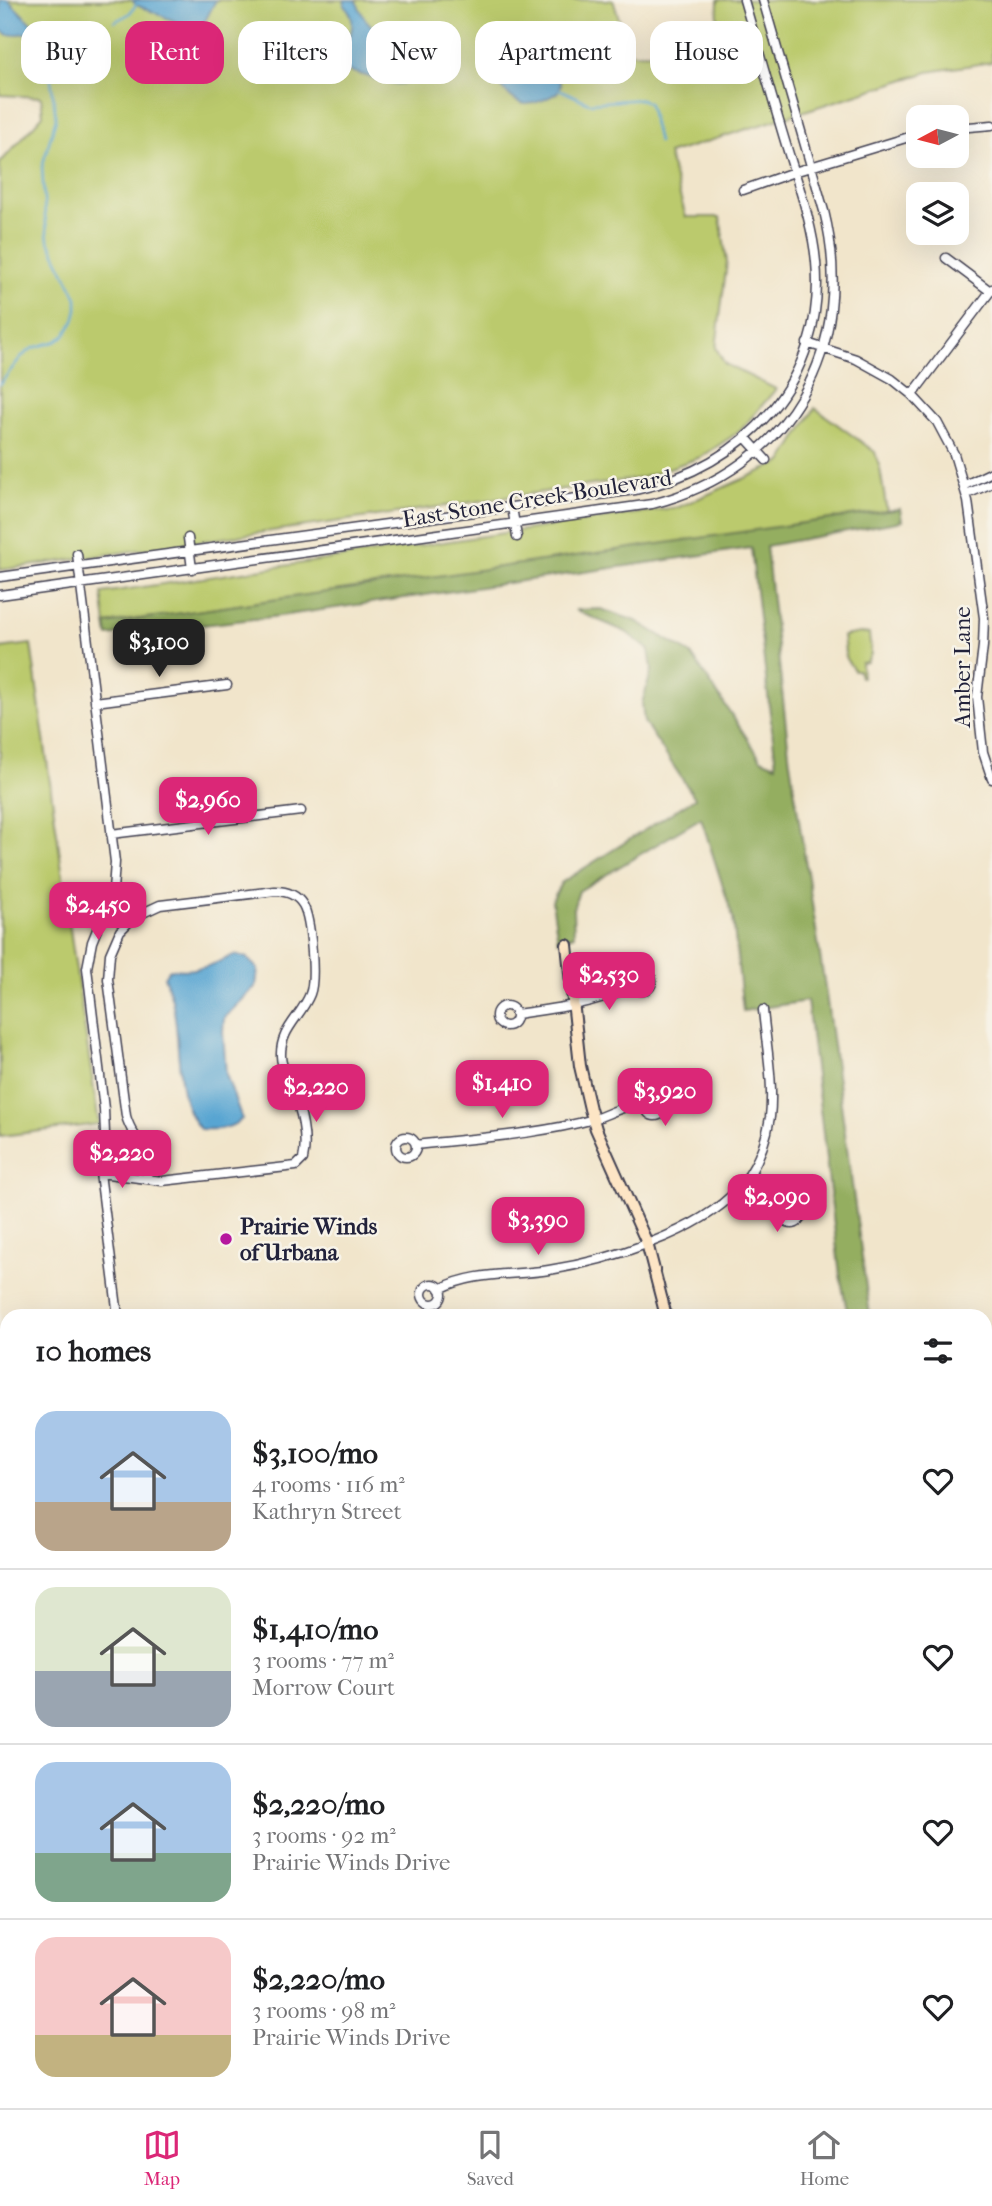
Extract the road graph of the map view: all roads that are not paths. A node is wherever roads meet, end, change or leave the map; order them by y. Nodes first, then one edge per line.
1 (744, 0) edge
2 (763, 0) edge
3 (992, 125) edge
4 (970, 127) edge
5 (906, 138) edge
6 (811, 167) junction
7 (794, 172) junction
8 (743, 190) dead end
9 (946, 258) dead end
10 (991, 290) edge
11 (807, 343) junction
12 (824, 348) junction
13 (912, 395) junction
14 (746, 438) junction
15 (758, 451) junction
16 (766, 460) dead end
17 (992, 472) edge
18 (992, 483) edge
19 (966, 489) junction
20 (512, 507) junction
21 (515, 524) junction
22 (517, 537) dead end
23 (188, 538) dead end
24 (190, 551) junction
25 (77, 554) dead end
26 (79, 567) junction
27 (192, 569) junction
28 (0, 578) edge
29 (81, 584) junction
30 (0, 595) edge
31 (227, 685) dead end
32 (96, 702) junction
33 (992, 779) edge
34 (301, 811) dead end
35 (111, 834) junction
36 (567, 945) dead end
37 (633, 986) dead end
38 (574, 1006) junction
39 (763, 1010) dead end
40 (516, 1014) dead end
41 (646, 1106) dead end
42 (592, 1119) junction
43 (416, 1145) dead end
44 (100, 1173) junction
45 (750, 1173) junction
46 (147, 1179) junction
47 (786, 1207) dead end
48 (647, 1243) junction
49 (439, 1289) dead end
50 (116, 1309) edge
51 (664, 1309) edge

1 - 7 street, East Stone Creek Boulevard
2 - 6 street, East Stone Creek Boulevard
3 - 4 street
5 - 6 street
6 - 7 street
6 - 12 street, East Stone Creek Boulevard
7 - 8 street
7 - 11 street, East Stone Creek Boulevard
9 - 10 street
10 - 13 street
11 - 12 street, Amber Lane
11 - 14 street, East Stone Creek Boulevard
12 - 13 street, Amber Lane
12 - 15 street, East Stone Creek Boulevard
13 - 19 street, Amber Lane
14 - 15 street
14 - 20 street, East Stone Creek Boulevard
15 - 16 street
15 - 21 street, East Stone Creek Boulevard
17 - 19 street
18 - 19 street
19 - 33 street, Amber Lane
20 - 21 street
20 - 24 street, East Stone Creek Boulevard
21 - 22 street
21 - 27 street, East Stone Creek Boulevard
23 - 24 street
24 - 26 street, East Stone Creek Boulevard
24 - 27 street
25 - 26 street
26 - 28 street, East Stone Creek Boulevard
26 - 29 street
27 - 29 street, East Stone Creek Boulevard
29 - 30 street, East Stone Creek Boulevard
29 - 32 street
31 - 32 street
32 - 35 street
34 - 35 street
35 - 44 street
36 - 38 street
37 - 38 street
38 - 40 street
38 - 42 street
39 - 45 street
41 - 42 street
42 - 43 street
42 - 48 street
44 - 46 street
44 - 50 street
45 - 47 street
45 - 48 street
46 - 46 street
48 - 49 street
48 - 51 street

